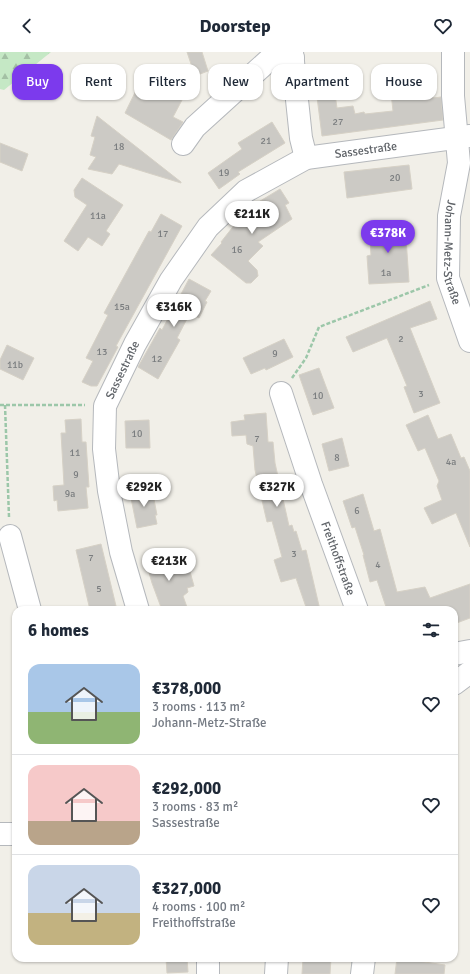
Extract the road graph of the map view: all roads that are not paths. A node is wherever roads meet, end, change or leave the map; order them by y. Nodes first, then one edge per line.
1 (453, 52) edge
2 (293, 55) edge
3 (463, 137) edge
4 (183, 144) dead end
5 (306, 158) junction
6 (470, 342) edge
7 (281, 393) road end
8 (10, 536) road end
9 (29, 606) edge
10 (137, 606) edge
11 (356, 606) edge
12 (470, 651) edge
13 (458, 653) edge
14 (470, 672) edge
15 (458, 681) edge
16 (0, 834) edge
17 (12, 834) edge
18 (208, 962) edge
19 (277, 962) edge
20 (364, 962) edge
21 (208, 974) edge
22 (276, 974) edge
23 (362, 974) edge

1 - 3 street
2 - 4 street
2 - 5 street
3 - 5 street, Sassestraße
3 - 6 street, Johann-Metz-Straße
5 - 10 street, Sassestraße
7 - 11 street, Freithoffstraße
8 - 9 street
12 - 13 street
14 - 15 street
16 - 17 street
18 - 21 street
19 - 22 street
20 - 23 street

